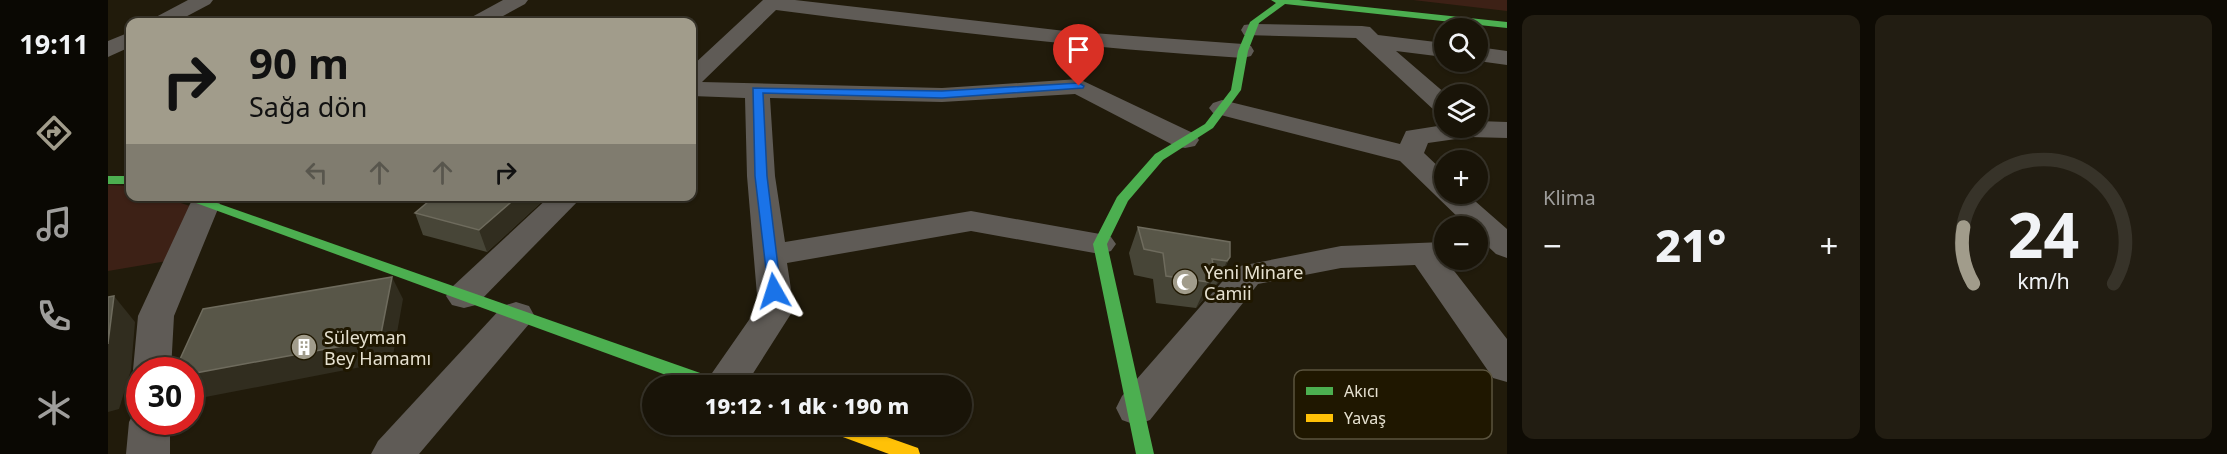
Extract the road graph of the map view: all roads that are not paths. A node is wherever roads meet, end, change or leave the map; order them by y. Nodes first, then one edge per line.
1 (203, 0) edge
2 (518, 0) edge
3 (894, 0) edge
4 (1282, 0) edge
5 (1345, 0) edge
6 (773, 2) edge
7 (852, 13) junction
8 (169, 18) edge
9 (484, 18) edge
10 (1507, 18) edge
11 (1507, 25) edge
12 (108, 39) edge
13 (126, 39) edge
14 (1247, 40) junction
15 (126, 41) edge
16 (1372, 41) junction
17 (1434, 49) edge
18 (108, 50) edge
19 (1488, 55) edge
20 (1507, 58) edge
21 (696, 74) edge
22 (696, 89) edge
23 (757, 90) junction
24 (1434, 97) edge
25 (1222, 108) junction
26 (1488, 129) edge
27 (1507, 130) edge
28 (1434, 134) edge
29 (1185, 140) junction
30 (1410, 155) junction
31 (1434, 178) edge
32 (108, 180) edge
33 (126, 180) edge
34 (191, 201) edge
35 (198, 201) edge
36 (562, 201) edge
37 (1460, 204) edge
38 (1100, 244) junction
39 (1507, 249) edge
40 (1488, 251) edge
41 (1434, 253) edge
42 (770, 255) junction
43 (1445, 270) edge
44 (464, 296) junction
45 (516, 315) junction
46 (153, 357) edge
47 (1507, 367) edge
48 (686, 375) edge
49 (731, 375) edge
50 (1136, 408) junction
51 (149, 435) edge
52 (857, 435) edge
53 (148, 454) edge
54 (393, 454) edge
55 (910, 454) edge
56 (1145, 454) edge

1 - 8 street
2 - 9 street
3 - 7 street
4 - 11 street
4 - 14 street
5 - 10 street
6 - 7 street
6 - 21 street
7 - 14 street
12 - 13 street
14 - 16 street
14 - 25 street
15 - 18 street
16 - 17 street
16 - 24 street
19 - 20 street
22 - 23 street
23 - 29 street
23 - 42 street
25 - 29 street
25 - 30 street
26 - 27 street
28 - 30 street
29 - 38 street
30 - 31 street
32 - 33 street
34 - 46 street
35 - 44 street
36 - 44 street
37 - 39 street
38 - 42 street
38 - 50 street
39 - 40 street
41 - 50 street
42 - 49 street
43 - 47 street
44 - 45 street
45 - 48 street
45 - 54 street
50 - 56 street
51 - 53 street
52 - 55 street

